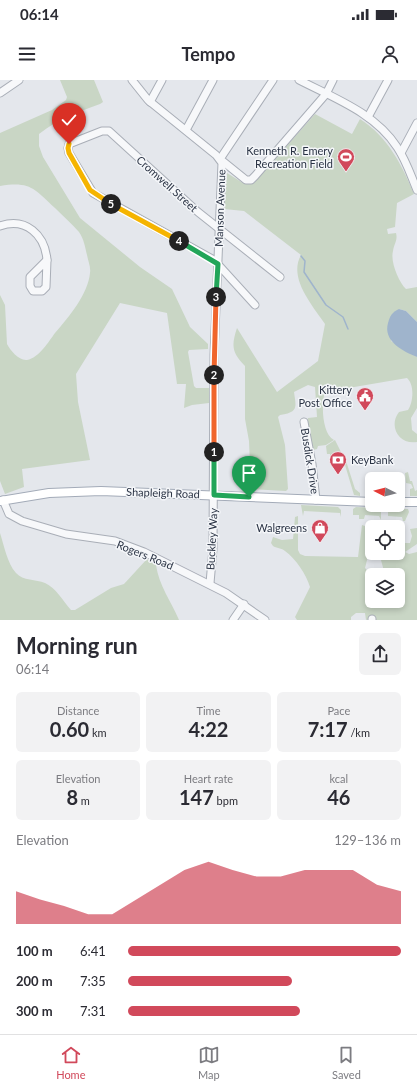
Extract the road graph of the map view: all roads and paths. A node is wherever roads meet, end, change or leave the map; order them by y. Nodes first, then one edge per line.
1 (19, 80) edge
2 (132, 80) edge
3 (162, 80) edge
4 (213, 80) edge
5 (273, 80) edge
6 (299, 80) edge
7 (333, 80) edge
8 (388, 80) edge
9 (0, 92) edge
10 (326, 94) junction
11 (150, 102) junction
12 (368, 117) junction
13 (417, 123) edge
14 (186, 130) junction
15 (401, 153) junction
16 (220, 159) junction
17 (417, 190) edge
18 (0, 226) edge
19 (218, 228) junction
20 (47, 260) dead end
21 (218, 264) junction
22 (280, 277) dead end
23 (255, 305) dead end
24 (304, 422) dead end
25 (214, 495) junction
26 (2, 500) edge
27 (316, 500) junction
28 (365, 502) edge
29 (405, 502) edge
30 (417, 502) edge
31 (210, 583) junction
32 (244, 604) junction
33 (234, 620) edge
34 (265, 620) edge

1 - 9 street
2 - 11 street, Manson Avenue
3 - 11 street
4 - 14 street
5 - 16 street
6 - 10 street
7 - 10 street
8 - 12 street
10 - 12 street
10 - 16 street
11 - 14 street, Manson Avenue
12 - 15 street
13 - 15 street
14 - 16 street, Manson Avenue
15 - 17 street
16 - 19 street, Manson Avenue
18 - 20 street
19 - 21 street, Manson Avenue
19 - 21 street, Cromwell Street
19 - 22 street, Cromwell Street
21 - 23 street
21 - 25 street, Manson Avenue
24 - 27 street, Busdick Drive
25 - 26 main road, Shapleigh Road
25 - 27 main road, Shapleigh Road
25 - 31 street, Buckley Way
26 - 31 street, Rogers Road
27 - 28 main road, Shapleigh Road
29 - 30 main road
31 - 32 street, Rogers Road
32 - 33 street
32 - 34 street, Rogers Road

